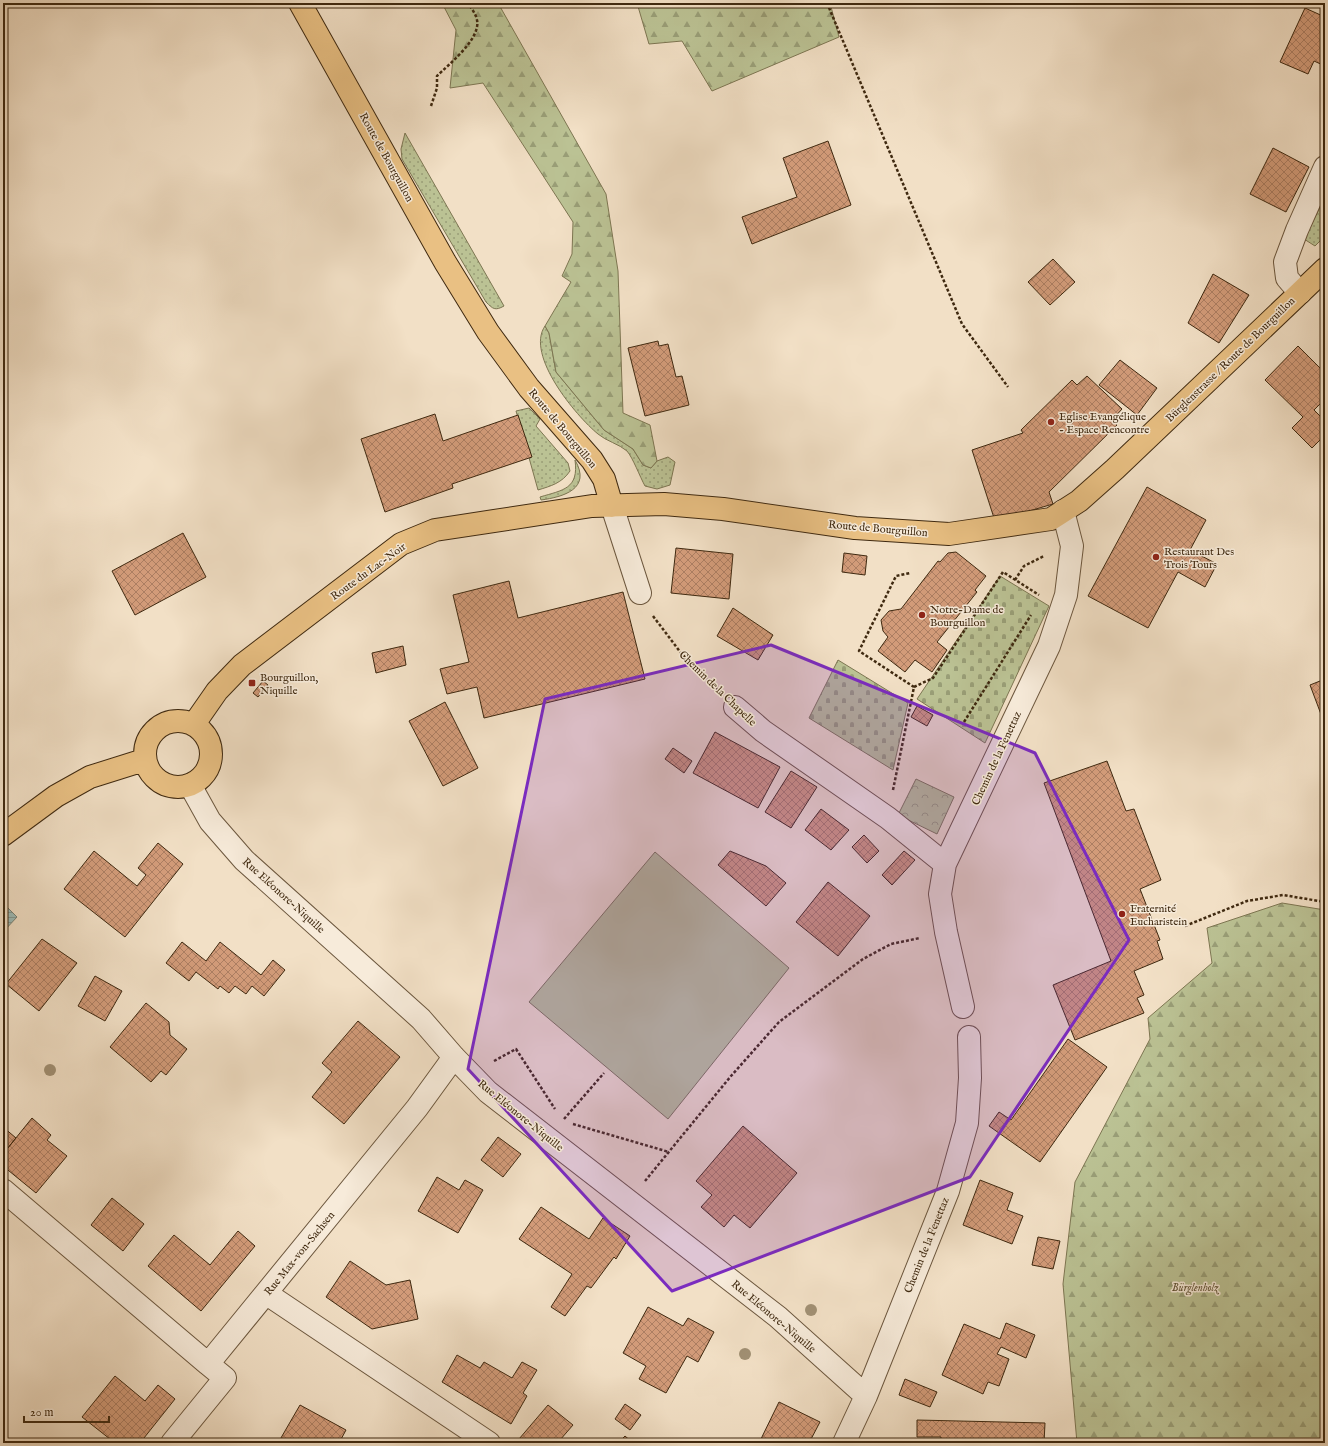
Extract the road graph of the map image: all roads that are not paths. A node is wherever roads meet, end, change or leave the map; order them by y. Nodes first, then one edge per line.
1 (300, 3) edge
2 (1325, 167) edge
3 (1325, 269) edge
4 (1300, 293) junction
5 (612, 506) junction
6 (1063, 511) junction
7 (640, 593) road end
8 (735, 707) road end
9 (194, 724) junction
10 (144, 760) junction
11 (190, 785) junction
12 (3, 835) edge
13 (945, 864) junction
14 (964, 1007) dead end
15 (969, 1037) dead end
16 (454, 1057) junction
17 (3, 1190) edge
18 (266, 1294) junction
19 (208, 1364) junction
20 (866, 1396) junction
21 (172, 1443) edge
22 (489, 1443) edge
23 (844, 1443) edge

1 - 5 main road, Route de Bourguillon
2 - 4 street
3 - 4 main road, Bürglenstrasse / Route de Bourguillon
4 - 6 main road, Bürglenstrasse / Route de Bourguillon
5 - 6 main road, Route de Bourguillon
5 - 7 street
5 - 9 main road, Route du Lac-Noir
6 - 13 street, Chemin de la Fenettaz
8 - 13 street, Chemin de la Chapelle
9 - 10 main road
9 - 11 main road
10 - 11 main road
10 - 12 main road
11 - 16 street, Rue Eléonore-Niquille
13 - 14 street, Chemin de la Fenettaz
15 - 20 street, Chemin de la Fenettaz
16 - 18 street, Rue Max-von-Sachsen
16 - 20 street, Rue Eléonore-Niquille
17 - 19 street
18 - 19 street, Rue Max-von-Sachsen
18 - 22 street
19 - 21 street
20 - 23 street, Chemin de la Fenettaz

